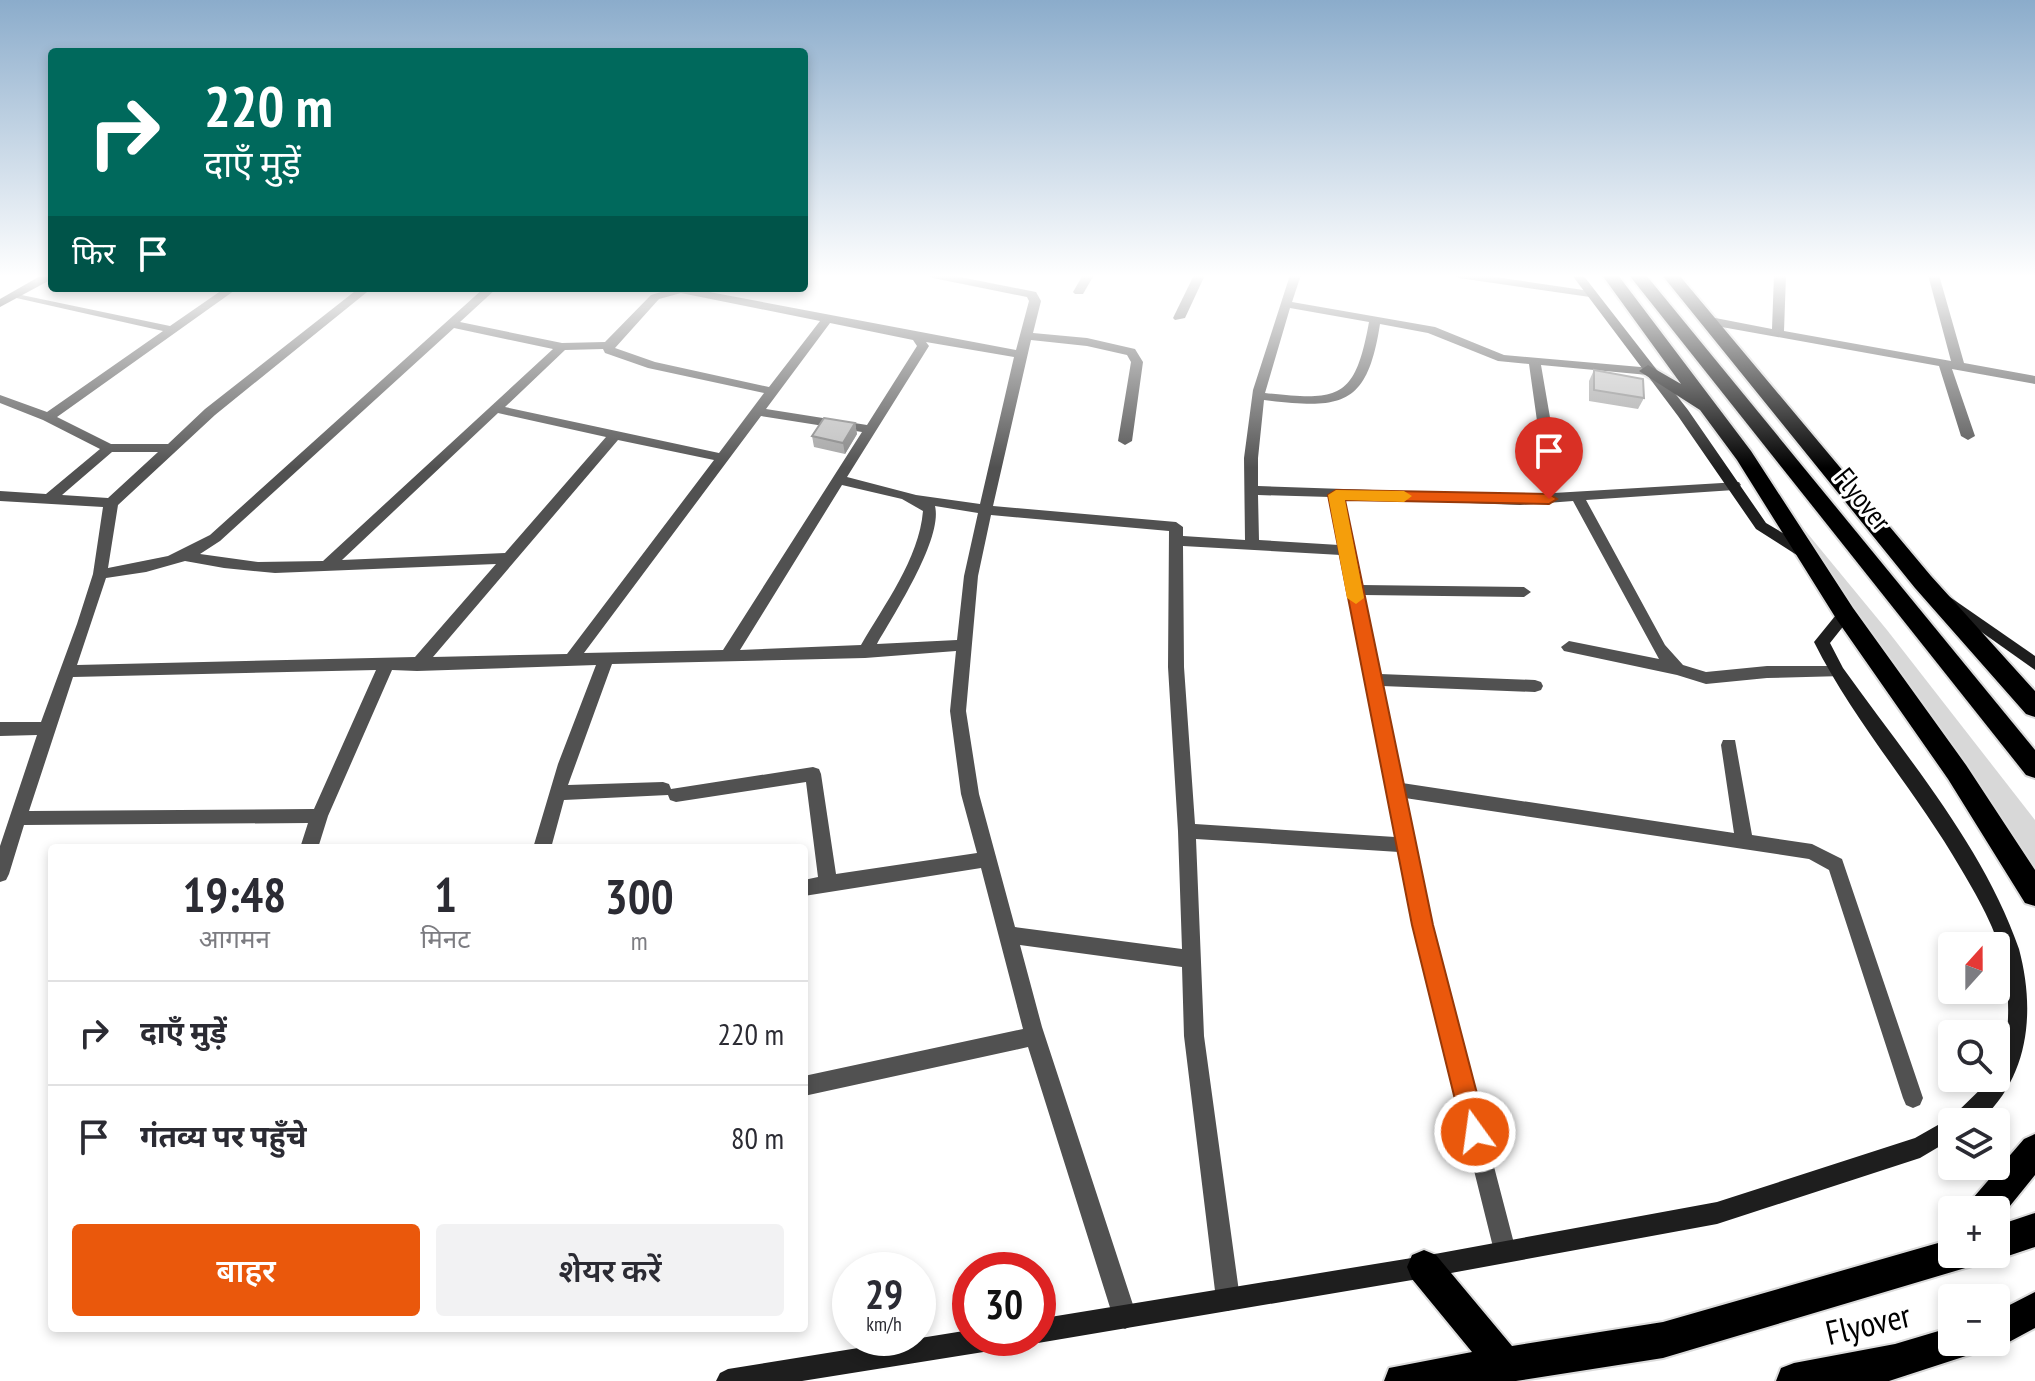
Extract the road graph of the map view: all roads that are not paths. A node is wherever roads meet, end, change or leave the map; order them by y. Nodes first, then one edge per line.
1 (159, 339) edge
2 (301, 339) edge
3 (434, 339) edge
4 (526, 339) edge
5 (613, 339) edge
6 (811, 339) edge
7 (919, 339) edge
8 (931, 339) edge
9 (1026, 339) edge
10 (1061, 339) edge
11 (1276, 339) edge
12 (1372, 339) edge
13 (1452, 339) edge
14 (1624, 339) edge
15 (1658, 339) edge
16 (1689, 339) edge
17 (1721, 339) edge
18 (1808, 339) edge
19 (1952, 339) edge
20 (608, 345) junction
21 (562, 347) junction
22 (1022, 355) junction
23 (1535, 363) junction
24 (1944, 364) junction
25 (1959, 367) junction
26 (1648, 371) junction
27 (2035, 380) edge
28 (771, 391) junction
29 (1259, 396) junction
30 (0, 399) edge
31 (496, 409) junction
32 (758, 412) junction
33 (1712, 412) junction
34 (48, 417) junction
35 (872, 430) junction
36 (1546, 435) dead end
37 (614, 436) junction
38 (1968, 436) dead end
39 (1125, 441) dead end
40 (109, 448) junction
41 (172, 448) junction
42 (723, 458) junction
43 (839, 480) junction
44 (1734, 485) junction
45 (1251, 490) junction
46 (1336, 495) junction
47 (0, 496) edge
48 (1578, 497) junction
49 (49, 499) junction
50 (918, 499) junction
51 (111, 503) junction
52 (985, 510) junction
53 (1176, 541) junction
54 (1252, 545) junction
55 (1346, 550) junction
56 (189, 557) junction
57 (1810, 557) junction
58 (510, 558) junction
59 (327, 566) junction
60 (100, 574) junction
61 (1923, 582) junction
62 (1354, 590) junction
63 (1524, 592) dead end
64 (1845, 614) junction
65 (963, 645) junction
66 (1569, 647) dead end
67 (865, 652) junction
68 (727, 657) junction
69 (606, 660) junction
70 (570, 661) junction
71 (2035, 664) edge
72 (386, 665) junction
73 (417, 665) junction
74 (1677, 669) junction
75 (70, 671) junction
76 (1837, 672) junction
77 (1373, 680) junction
78 (1535, 686) dead end
79 (2035, 707) edge
80 (46, 728) junction
81 (0, 729) edge
82 (1729, 745) dead end
83 (2035, 768) edge
84 (1395, 789) junction
85 (558, 793) junction
86 (319, 816) junction
87 (18, 818) junction
88 (1187, 831) junction
89 (1744, 842) junction
90 (310, 844) edge
91 (543, 844) edge
92 (1406, 845) junction
93 (987, 859) junction
94 (0, 874) edge
95 (828, 883) junction
96 (808, 887) edge
97 (2035, 894) edge
98 (1007, 935) junction
99 (1191, 959) junction
100 (1035, 1036) junction
101 (808, 1085) edge
102 (1913, 1098) dead end
103 (1975, 1108) edge
104 (1938, 1136) edge
105 (2035, 1150) edge
106 (1997, 1196) edge
107 (2035, 1230) edge
108 (2010, 1238) edge
109 (1505, 1251) junction
110 (1938, 1258) edge
111 (1424, 1267) junction
112 (1228, 1299) junction
113 (2035, 1309) edge
114 (1125, 1317) junction
115 (2010, 1323) edge
116 (1056, 1328) edge
117 (952, 1345) edge
118 (1938, 1349) edge
119 (1505, 1365) junction
120 (728, 1381) edge
121 (1402, 1381) edge
122 (1794, 1381) edge

1 - 34 street
2 - 41 street
3 - 56 street
4 - 21 street
5 - 20 street
6 - 28 street
7 - 35 street
8 - 22 street
9 - 22 street
10 - 39 street
11 - 29 street
12 - 29 street
13 - 23 street
14 - 26 street
15 - 33 highway
16 - 83 highway, Flyover
17 - 61 highway
18 - 24 street
19 - 25 street
20 - 21 street
20 - 28 street
21 - 31 street
22 - 52 street
23 - 26 street
23 - 36 street
24 - 25 street
24 - 38 street
25 - 27 street
26 - 33 highway
26 - 44 street
28 - 32 street
29 - 45 street
30 - 34 street
31 - 37 street
31 - 59 street
32 - 35 street
32 - 42 street
33 - 57 highway
34 - 40 street
35 - 43 street
37 - 42 street
37 - 58 street
40 - 41 street
40 - 49 street
41 - 51 street
42 - 70 street
43 - 50 street
43 - 68 street
44 - 48 street
44 - 57 street
45 - 46 street
45 - 54 street
46 - 48 street
46 - 55 street
47 - 49 street
48 - 74 street
49 - 51 street
50 - 52 street
50 - 67 street
51 - 60 street
52 - 53 street
52 - 65 street
53 - 54 street
53 - 88 street
54 - 55 street
55 - 62 street
56 - 59 street
56 - 60 street
57 - 64 highway
58 - 59 street
58 - 73 street
60 - 75 street
61 - 71 street
61 - 79 highway
62 - 63 street
62 - 77 street
64 - 76 street
64 - 97 highway
65 - 67 street
65 - 93 street
66 - 74 street
67 - 68 street
68 - 69 street
69 - 70 street
69 - 85 street
70 - 73 street
72 - 73 street
72 - 75 street
72 - 86 street
74 - 76 street
75 - 80 street
76 - 103 street
77 - 78 street
77 - 84 street
80 - 81 street
80 - 87 street
82 - 89 street
84 - 89 street
84 - 92 street
85 - 91 street
85 - 95 street
86 - 87 street
86 - 90 street
87 - 94 street
88 - 92 street
88 - 99 street
89 - 102 street
92 - 109 street
93 - 95 street
93 - 98 street
95 - 96 street
98 - 99 street
98 - 100 street
99 - 112 street
100 - 101 street
100 - 114 street
104 - 109 street
105 - 106 highway
107 - 108 highway
109 - 111 street
110 - 119 highway
111 - 112 street
111 - 119 highway
112 - 114 street
113 - 115 highway
114 - 116 street
117 - 120 street
118 - 122 highway, Flyover
119 - 121 highway

